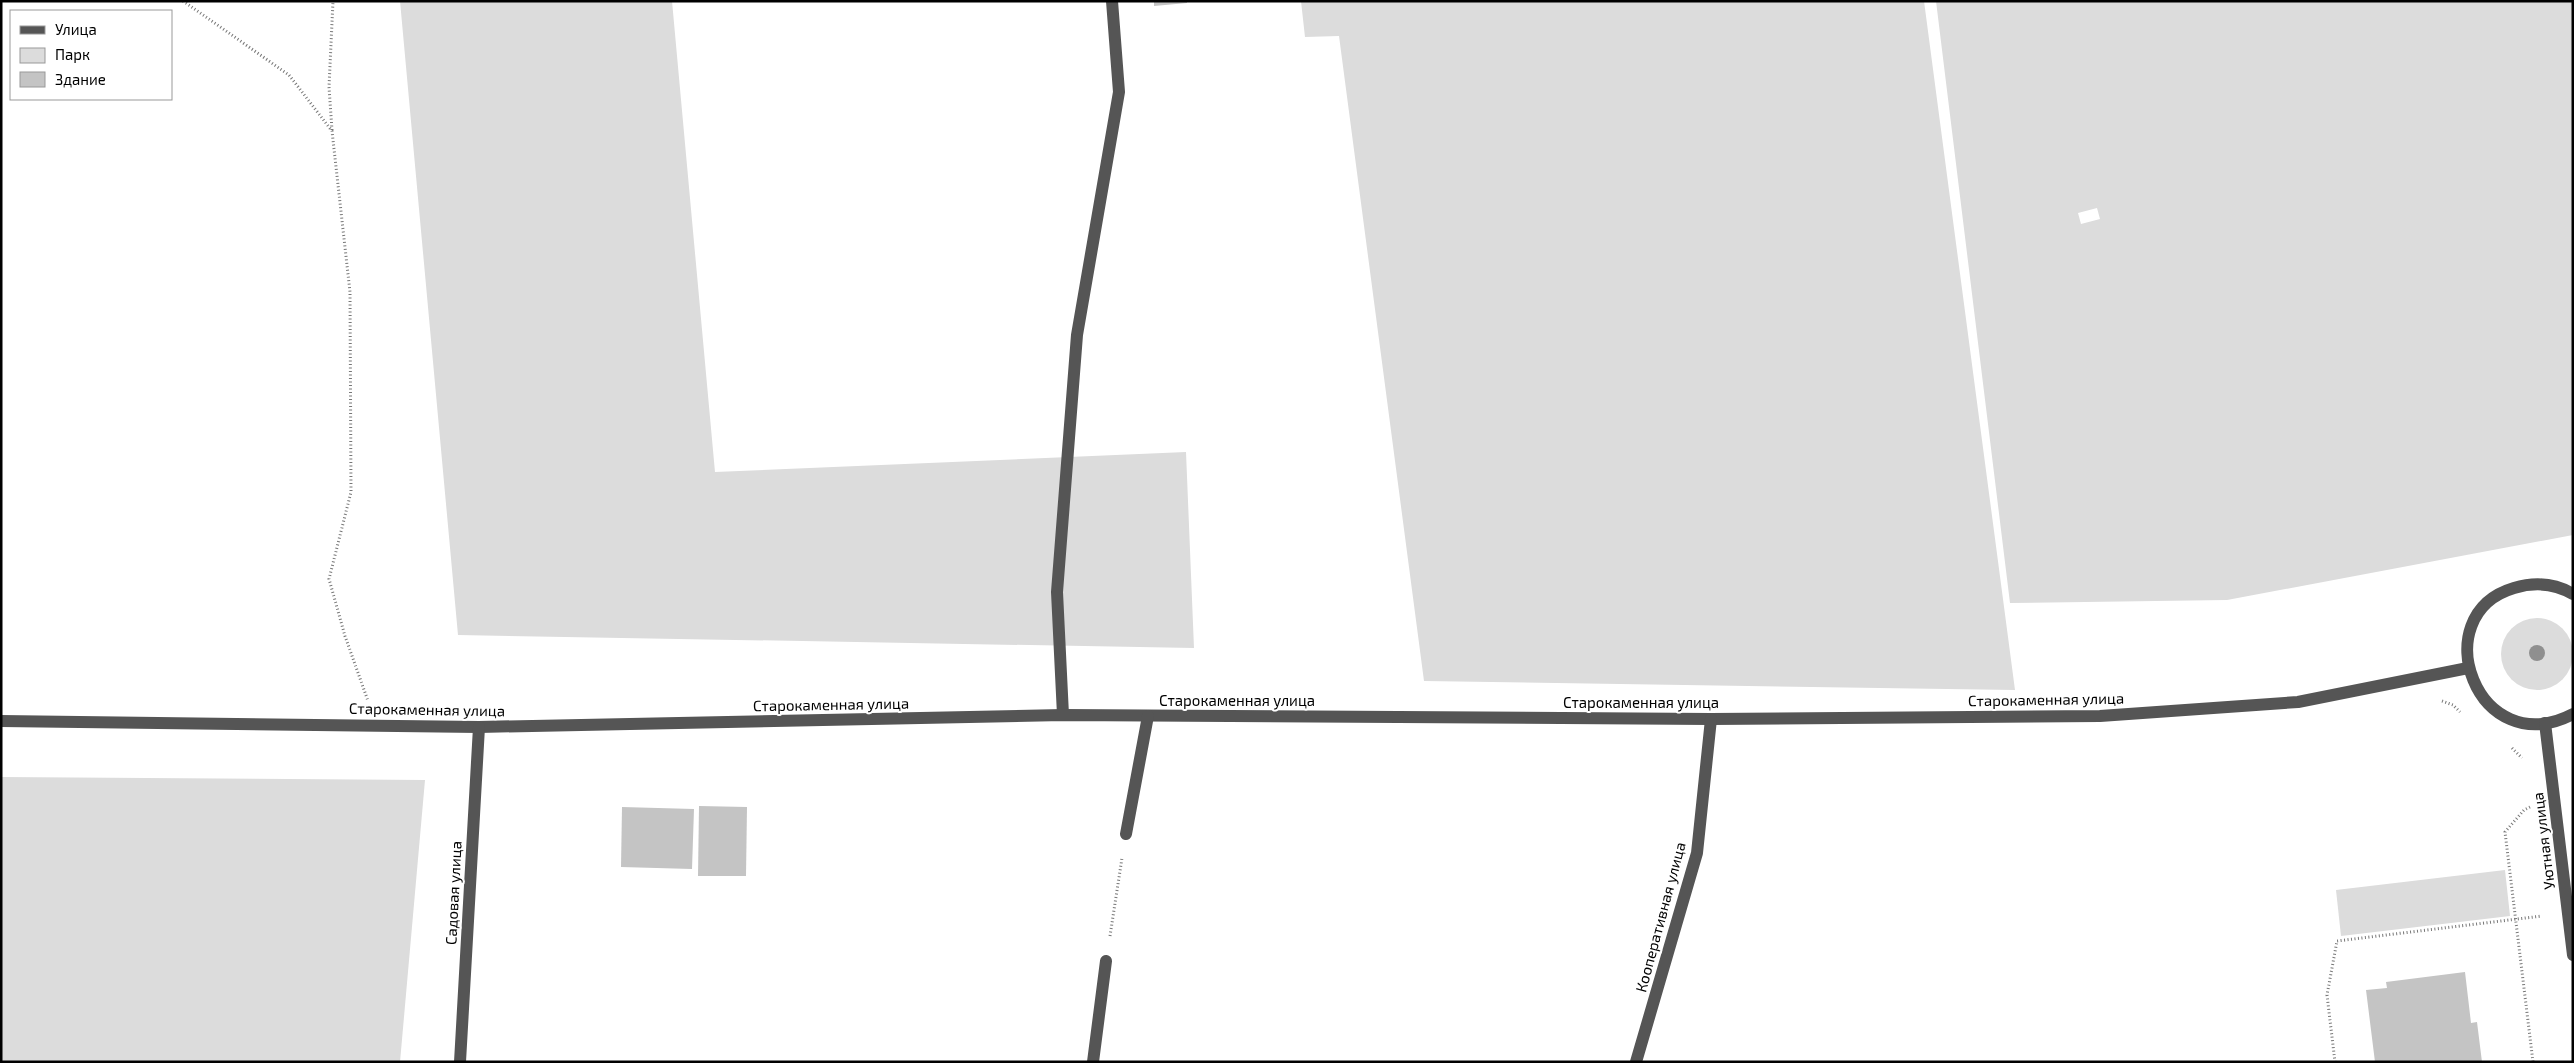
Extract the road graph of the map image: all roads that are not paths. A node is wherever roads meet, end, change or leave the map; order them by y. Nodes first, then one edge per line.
1 (1112, 1) edge
2 (2573, 594) edge
3 (2468, 668) junction
4 (2573, 714) edge
5 (1063, 715) junction
6 (1148, 716) junction
7 (1711, 719) junction
8 (1, 721) edge
9 (2545, 723) junction
10 (479, 727) junction
11 (1126, 834) road end
12 (2573, 955) edge
13 (1106, 961) road end
14 (460, 1062) edge
15 (1093, 1062) edge
16 (1636, 1062) edge

1 - 5 street
2 - 3 street
3 - 7 street, Старокаменная улица
3 - 9 street
4 - 9 street
5 - 6 street, Старокаменная улица
5 - 10 street, Старокаменная улица
6 - 7 street, Старокаменная улица
6 - 11 street
7 - 16 street, Кооперативная улица
8 - 10 street, Старокаменная улица
9 - 12 street, Уютная улица
10 - 14 street, Садовая улица
13 - 15 street

